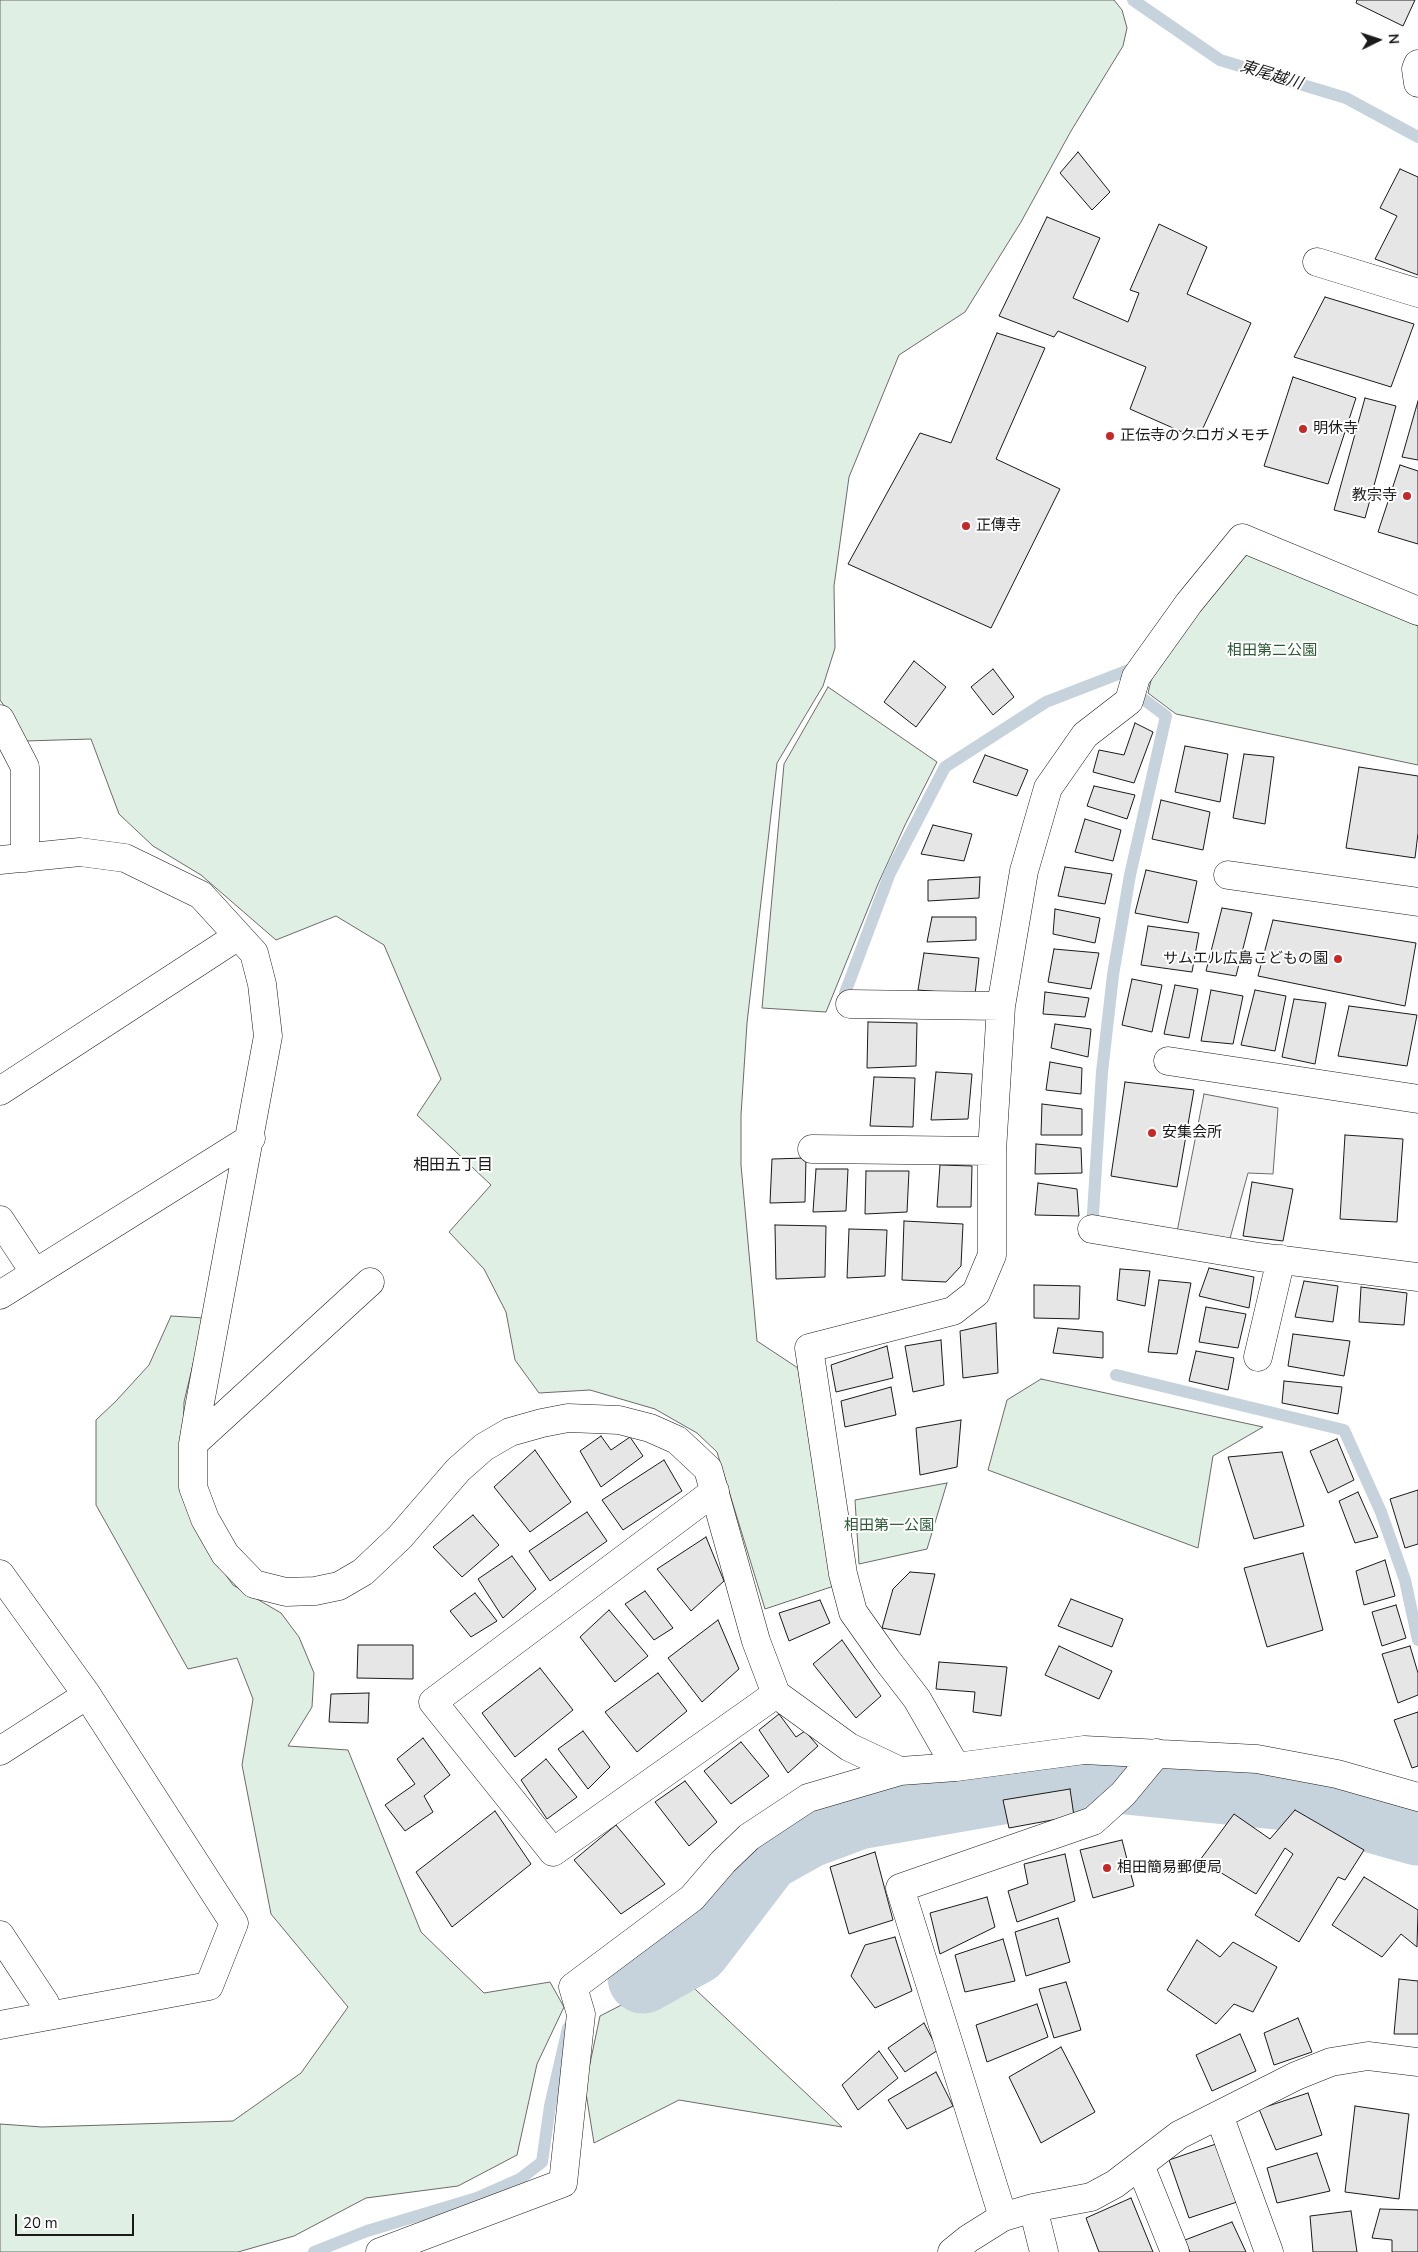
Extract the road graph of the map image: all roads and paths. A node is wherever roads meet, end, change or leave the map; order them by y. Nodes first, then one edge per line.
1 (1418, 64) edge
2 (1418, 83) edge
3 (1317, 262) dead end
4 (1418, 293) edge
5 (1418, 611) edge
6 (0, 720) edge
7 (12, 859) edge
8 (1228, 875) dead end
9 (1418, 902) edge
10 (238, 936) junction
11 (850, 1004) dead end
12 (1001, 1006) junction
13 (1168, 1061) dead end
14 (0, 1091) edge
15 (1418, 1099) edge
16 (250, 1138) junction
17 (812, 1149) dead end
18 (992, 1151) junction
19 (0, 1220) edge
20 (1092, 1229) dead end
21 (1281, 1260) junction
22 (35, 1273) junction
23 (1418, 1277) edge
24 (370, 1282) dead end
25 (0, 1295) edge
26 (1258, 1357) dead end
27 (193, 1444) junction
28 (715, 1491) junction
29 (0, 1574) edge
30 (776, 1694) junction
31 (87, 1695) junction
32 (0, 1752) edge
33 (1151, 1760) junction
34 (956, 1767) junction
35 (900, 1771) junction
36 (1418, 1797) edge
37 (0, 1935) edge
38 (48, 2016) junction
39 (0, 2025) edge
40 (1418, 2062) edge
41 (1219, 2115) junction
42 (1140, 2165) junction
43 (1032, 2208) junction
44 (1003, 2217) junction
45 (380, 2252) edge
46 (952, 2252) edge
47 (1044, 2252) edge
48 (1174, 2252) edge
49 (1269, 2252) edge

1 - 2 street
3 - 4 street
5 - 12 street
6 - 7 street
7 - 10 street
8 - 9 street
10 - 14 street
10 - 16 street
11 - 12 street
12 - 18 street
13 - 15 street
16 - 22 street
16 - 27 street
17 - 18 street
18 - 34 street
19 - 22 street
20 - 21 street
21 - 23 street
21 - 26 street
22 - 25 street
24 - 27 street
27 - 28 street
28 - 30 street
28 - 30 street
29 - 31 street
30 - 35 street
31 - 32 street
31 - 38 street
33 - 34 street
33 - 36 street
33 - 44 street
34 - 35 street
35 - 45 street
37 - 38 street
38 - 39 street
40 - 41 street
41 - 42 street
41 - 49 street
42 - 43 street
42 - 48 street
43 - 44 street
43 - 47 street
44 - 46 street

